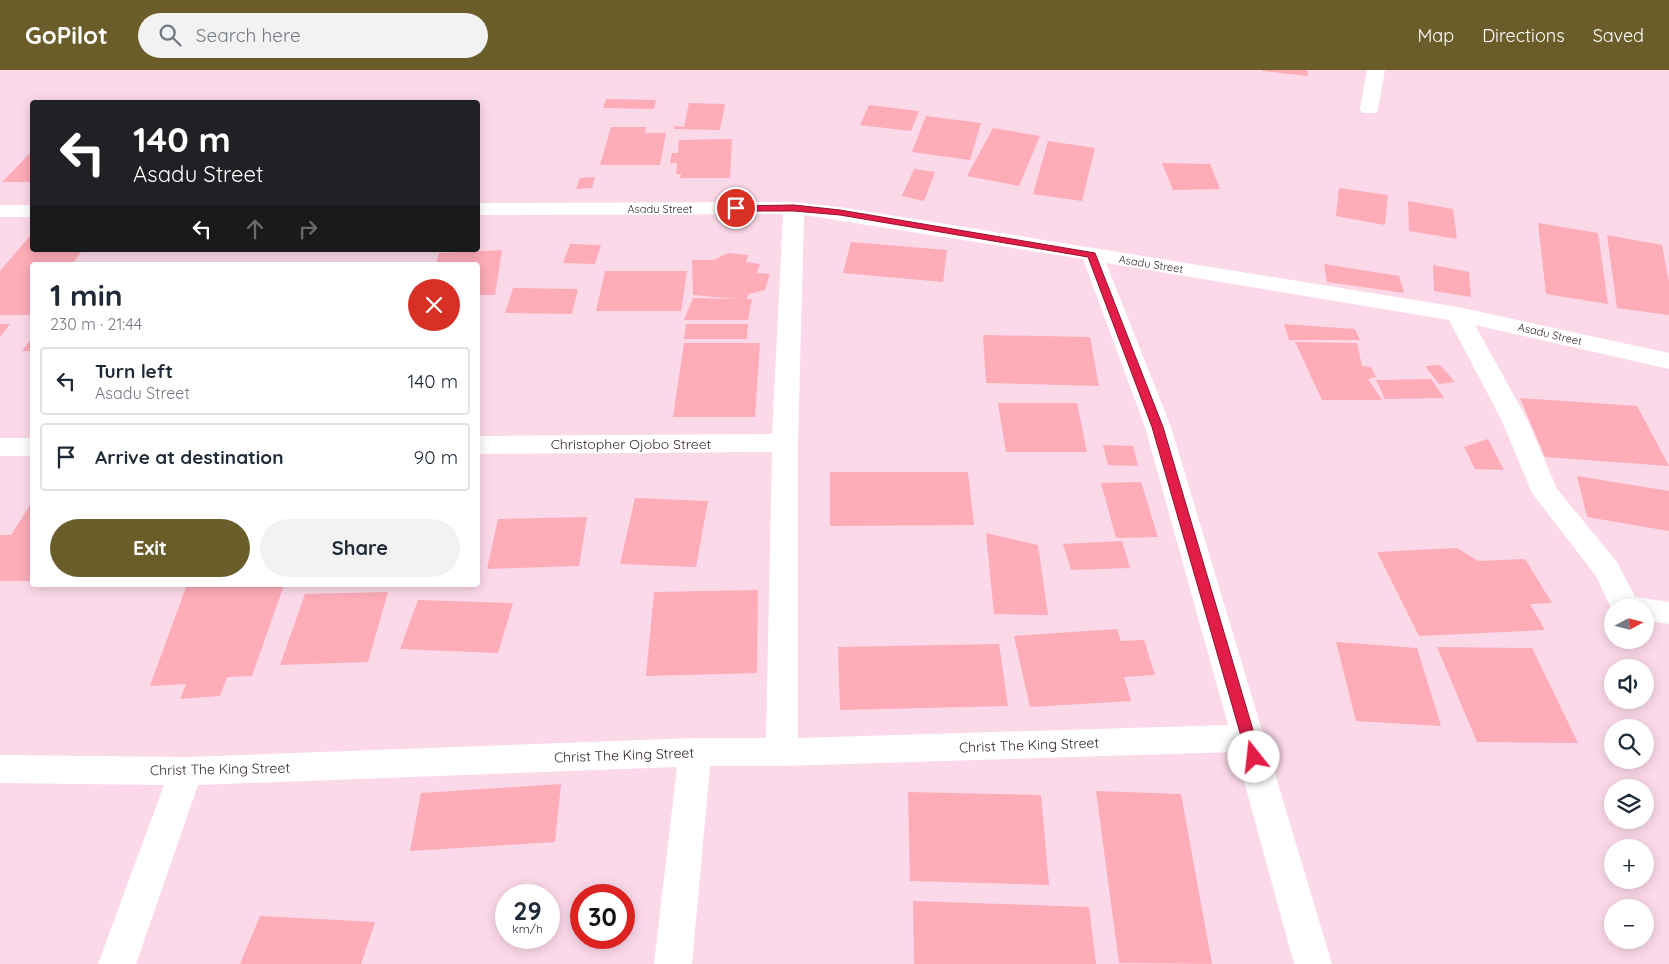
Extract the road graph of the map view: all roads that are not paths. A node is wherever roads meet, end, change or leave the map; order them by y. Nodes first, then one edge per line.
1 (1376, 70) edge
2 (1369, 109) dead end
3 (794, 208) junction
4 (480, 209) edge
5 (0, 211) edge
6 (30, 211) edge
7 (1092, 254) junction
8 (1458, 314) junction
9 (1669, 361) edge
10 (784, 443) junction
11 (480, 444) edge
12 (0, 447) edge
13 (30, 447) edge
14 (1621, 599) edge
15 (1654, 610) edge
16 (1669, 613) edge
17 (1249, 738) junction
18 (695, 752) junction
19 (782, 752) junction
20 (0, 770) edge
21 (186, 771) junction
22 (117, 964) edge
23 (673, 964) edge
24 (1313, 964) edge

1 - 2 street
3 - 4 street, Asadu Street
3 - 7 street, Asadu Street
3 - 10 street
5 - 6 street
7 - 8 street, Asadu Street
7 - 17 street
8 - 9 street, Asadu Street
8 - 14 street
10 - 11 street, Christopher Ojobo Street
10 - 19 street
12 - 13 street
15 - 16 street
17 - 19 street, Christ The King Street
17 - 24 street
18 - 19 street, Christ The King Street
18 - 21 street, Christ The King Street
18 - 23 street
20 - 21 street, Christ The King Street
21 - 22 street

